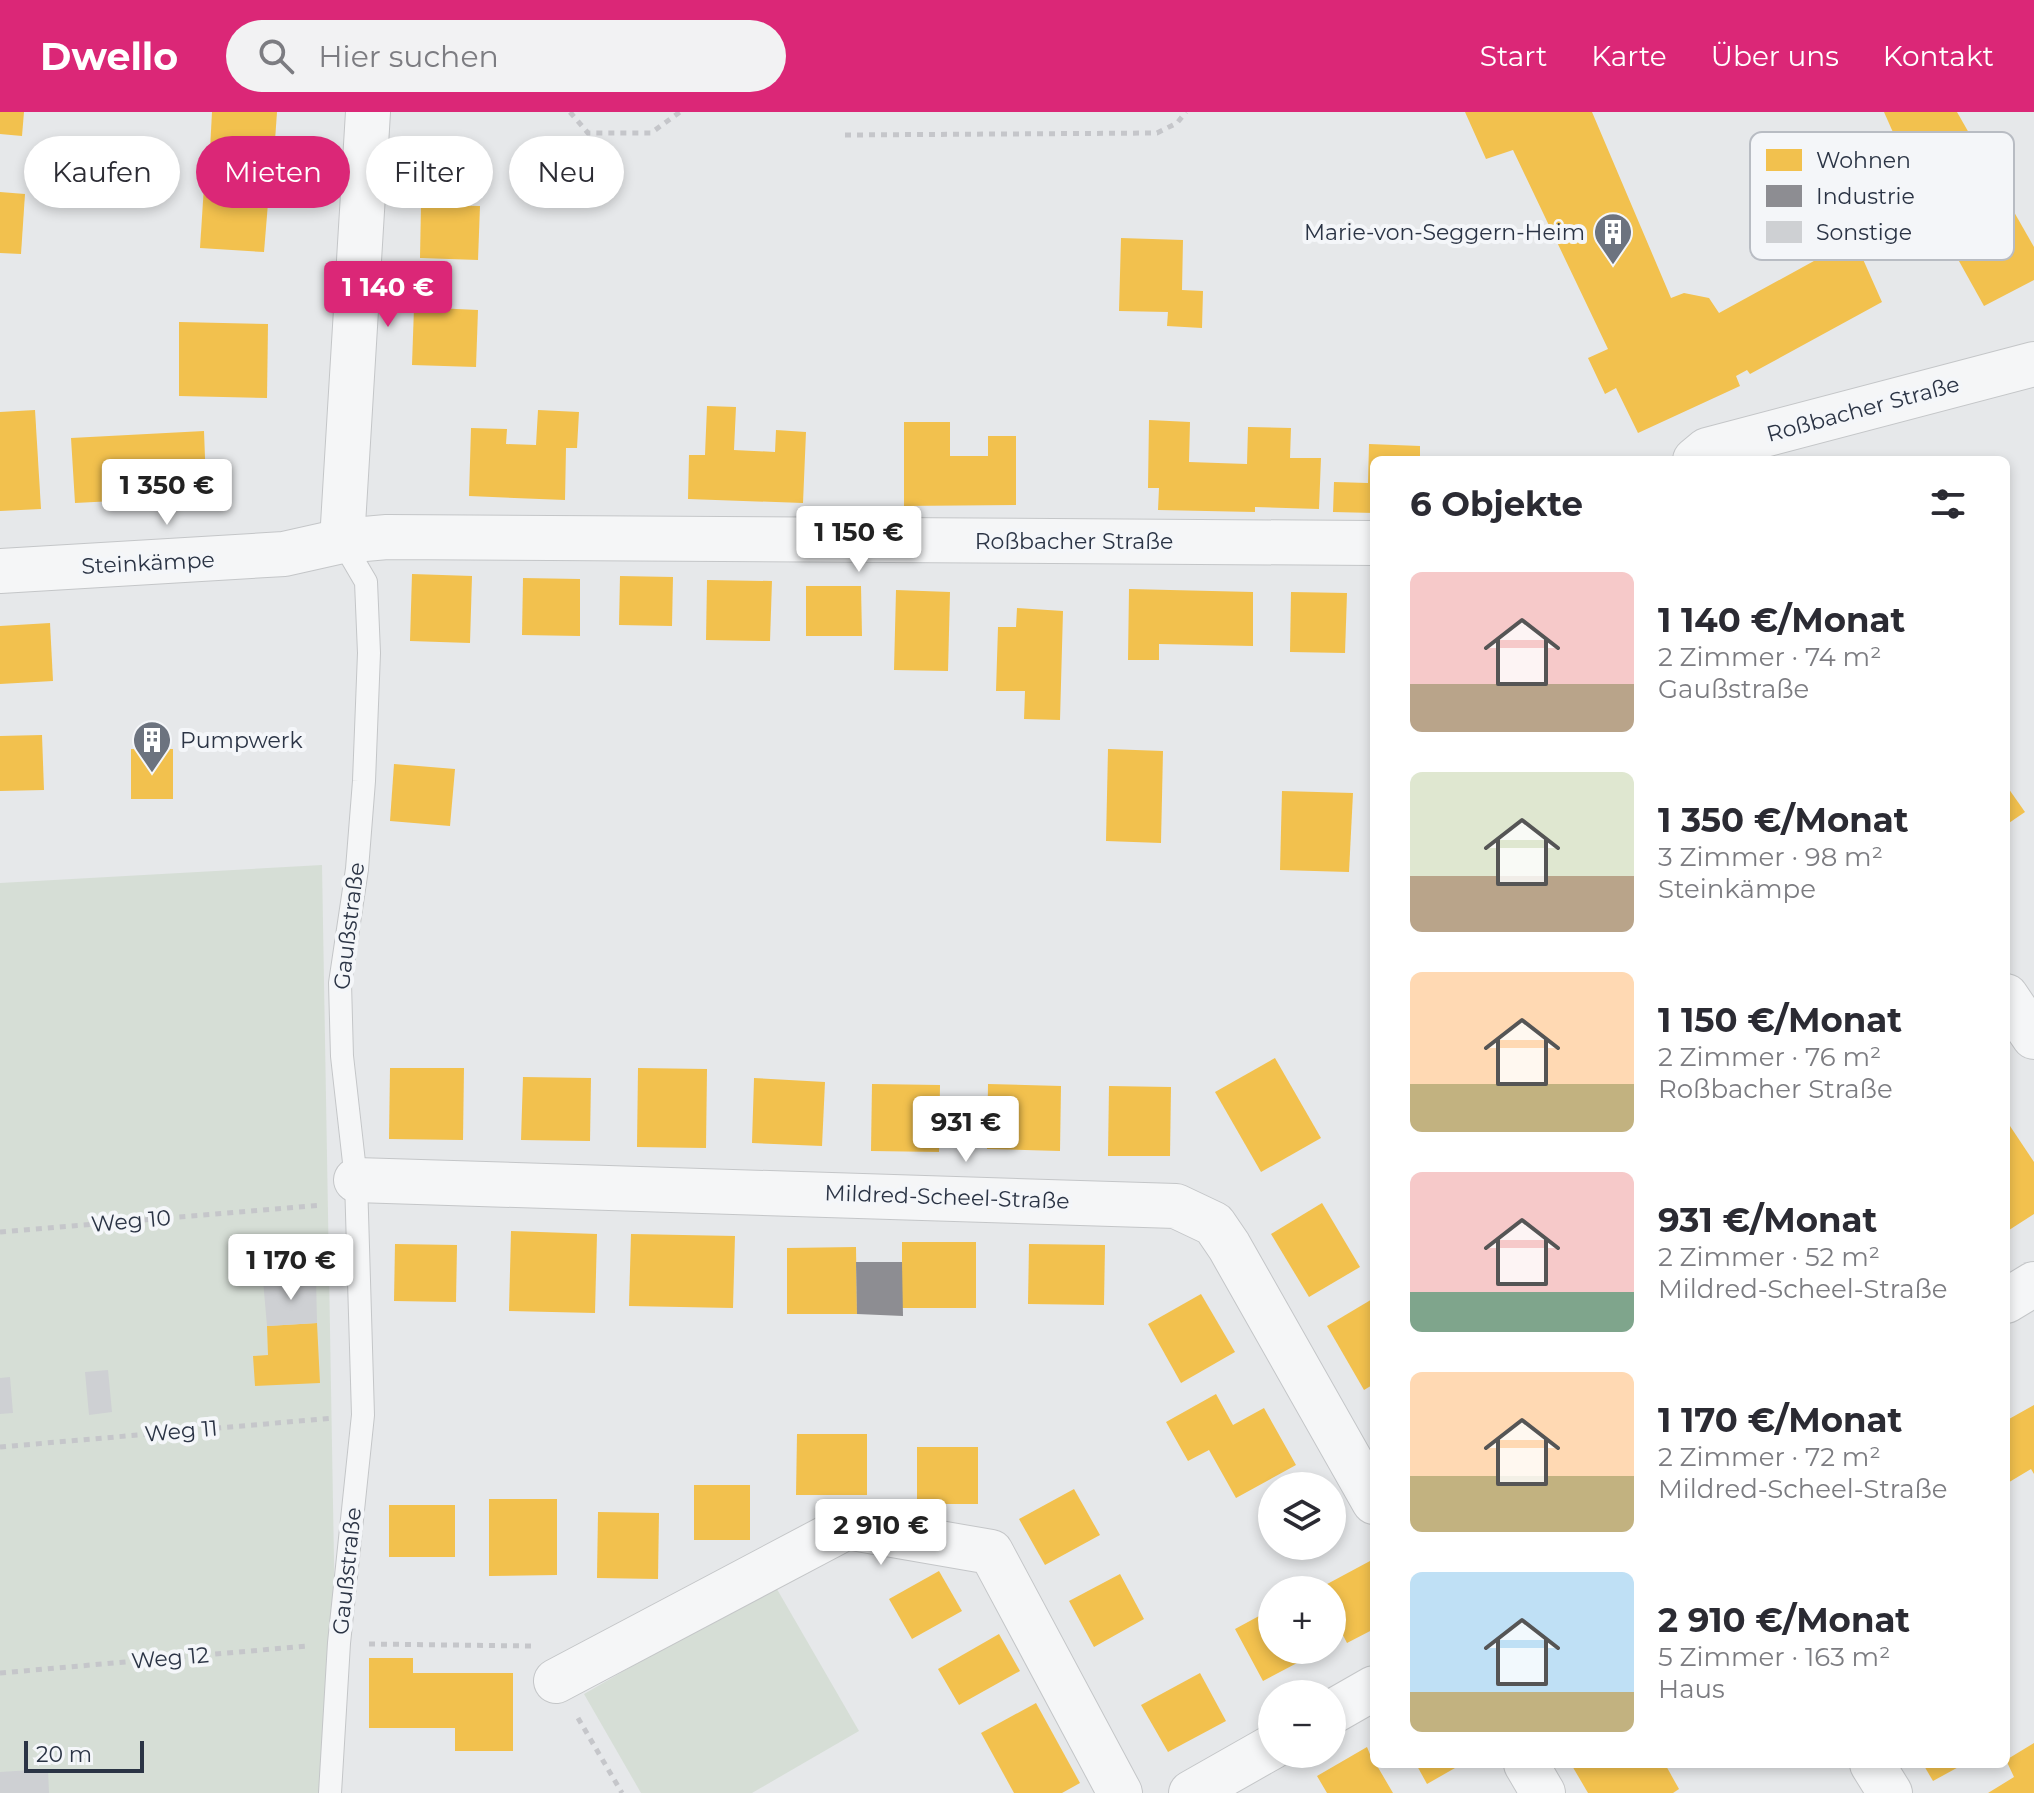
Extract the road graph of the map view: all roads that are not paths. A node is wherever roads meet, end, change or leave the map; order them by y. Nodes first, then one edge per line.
1 (368, 112) edge
2 (2034, 364) edge
3 (1700, 456) edge
4 (342, 541) junction
5 (1370, 543) edge
6 (0, 571) edge
7 (2010, 1002) edge
8 (2034, 1037) edge
9 (357, 1191) junction
10 (2034, 1284) edge
11 (2010, 1299) edge
12 (1370, 1495) edge
13 (556, 1681) road end
14 (1370, 1690) edge
15 (1346, 1704) edge
16 (1258, 1755) edge
17 (1528, 1768) edge
18 (1874, 1768) edge
19 (330, 1793) edge
20 (1120, 1793) edge
21 (1191, 1793) edge
22 (1543, 1793) edge
23 (1890, 1793) edge

1 - 4 street
2 - 3 street, Roßbacher Straße
4 - 5 street, Roßbacher Straße
4 - 6 street, Steinkämpe
4 - 9 lane, Gaußstraße
7 - 8 street
9 - 12 street, Mildred-Scheel-Straße
9 - 19 lane, Gaußstraße
10 - 11 street
13 - 20 street
14 - 15 street
16 - 21 street
17 - 22 street
18 - 23 street

